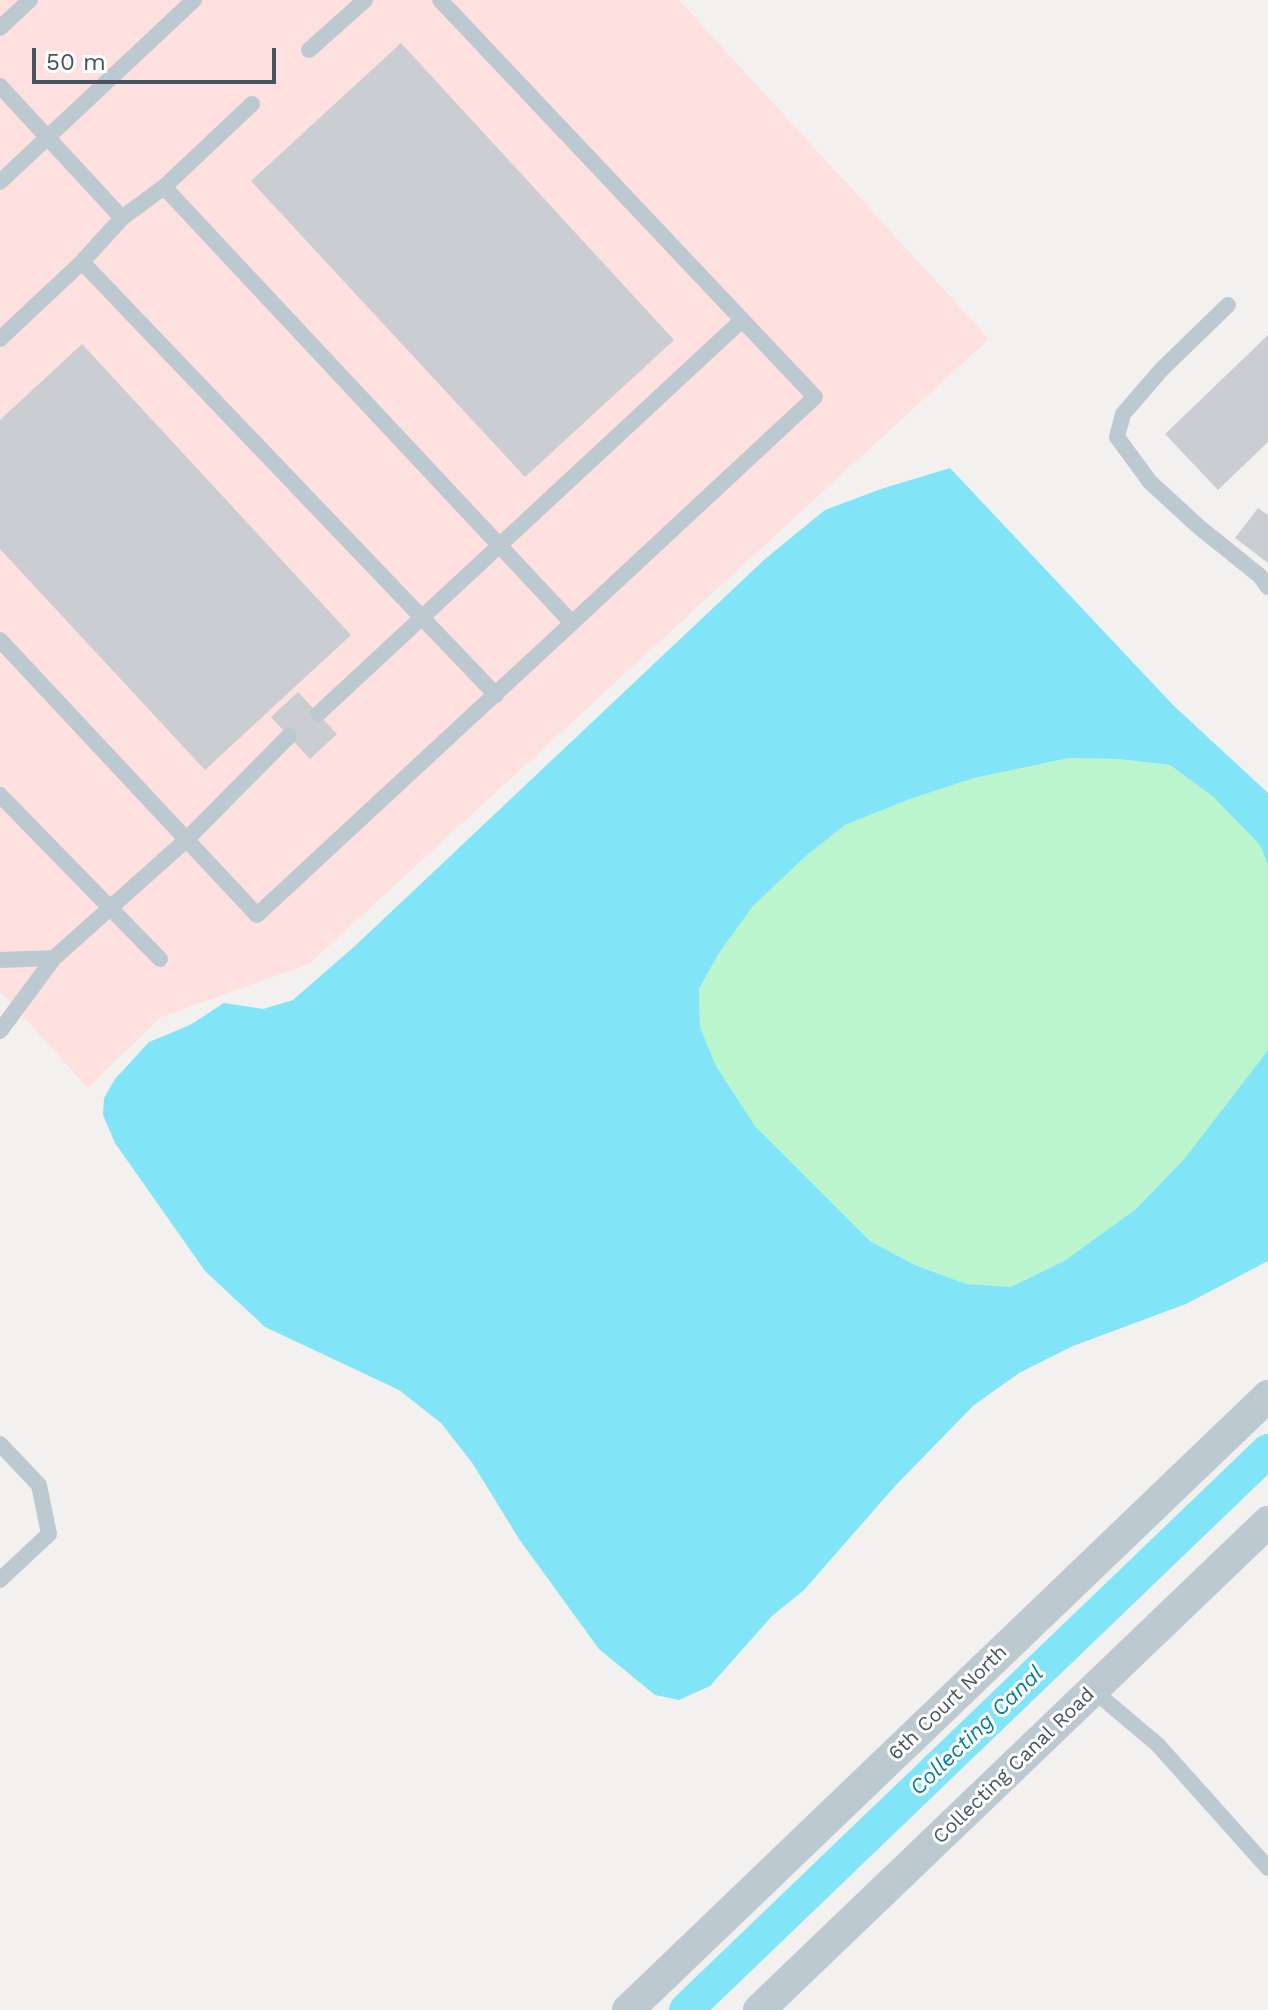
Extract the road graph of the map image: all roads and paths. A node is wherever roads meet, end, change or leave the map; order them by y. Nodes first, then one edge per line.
1 (30, 0) edge
2 (194, 0) edge
3 (365, 0) edge
4 (440, 0) edge
5 (0, 28) edge
6 (309, 50) dead end
7 (0, 86) edge
8 (252, 104) dead end
9 (49, 137) junction
10 (0, 182) edge
11 (164, 187) junction
12 (122, 218) junction
13 (82, 262) junction
14 (1228, 305) dead end
15 (741, 321) junction
16 (0, 339) edge
17 (499, 547) junction
18 (1268, 587) edge
19 (424, 617) junction
20 (572, 623) junction
21 (0, 640) edge
22 (496, 695) junction
23 (318, 714) dead end
24 (289, 736) dead end
25 (0, 795) edge
26 (185, 841) junction
27 (111, 910) junction
28 (54, 958) junction
29 (160, 959) dead end
30 (0, 960) edge
31 (0, 1031) edge
32 (1268, 1396) edge
33 (0, 1444) edge
34 (1268, 1522) edge
35 (0, 1580) edge
36 (1093, 1690) junction
37 (1268, 1868) edge
38 (628, 2010) edge
39 (759, 2010) edge

1 - 5 lane
2 - 9 lane
3 - 6 lane
4 - 15 lane
7 - 9 lane
8 - 11 lane
9 - 10 lane
9 - 12 lane
11 - 12 lane
11 - 17 lane
12 - 13 lane
13 - 16 lane
13 - 19 lane
14 - 18 lane
15 - 17 lane
15 - 20 lane
17 - 19 lane
17 - 20 lane
19 - 22 lane
19 - 23 lane
20 - 22 lane
21 - 26 lane
22 - 26 lane
24 - 26 lane
25 - 27 lane
26 - 27 lane
27 - 28 lane
27 - 29 lane
28 - 30 lane
28 - 31 lane
32 - 38 street, 6th Court North
33 - 35 lane
34 - 36 street, Collecting Canal Road
36 - 37 lane
36 - 39 street, Collecting Canal Road

